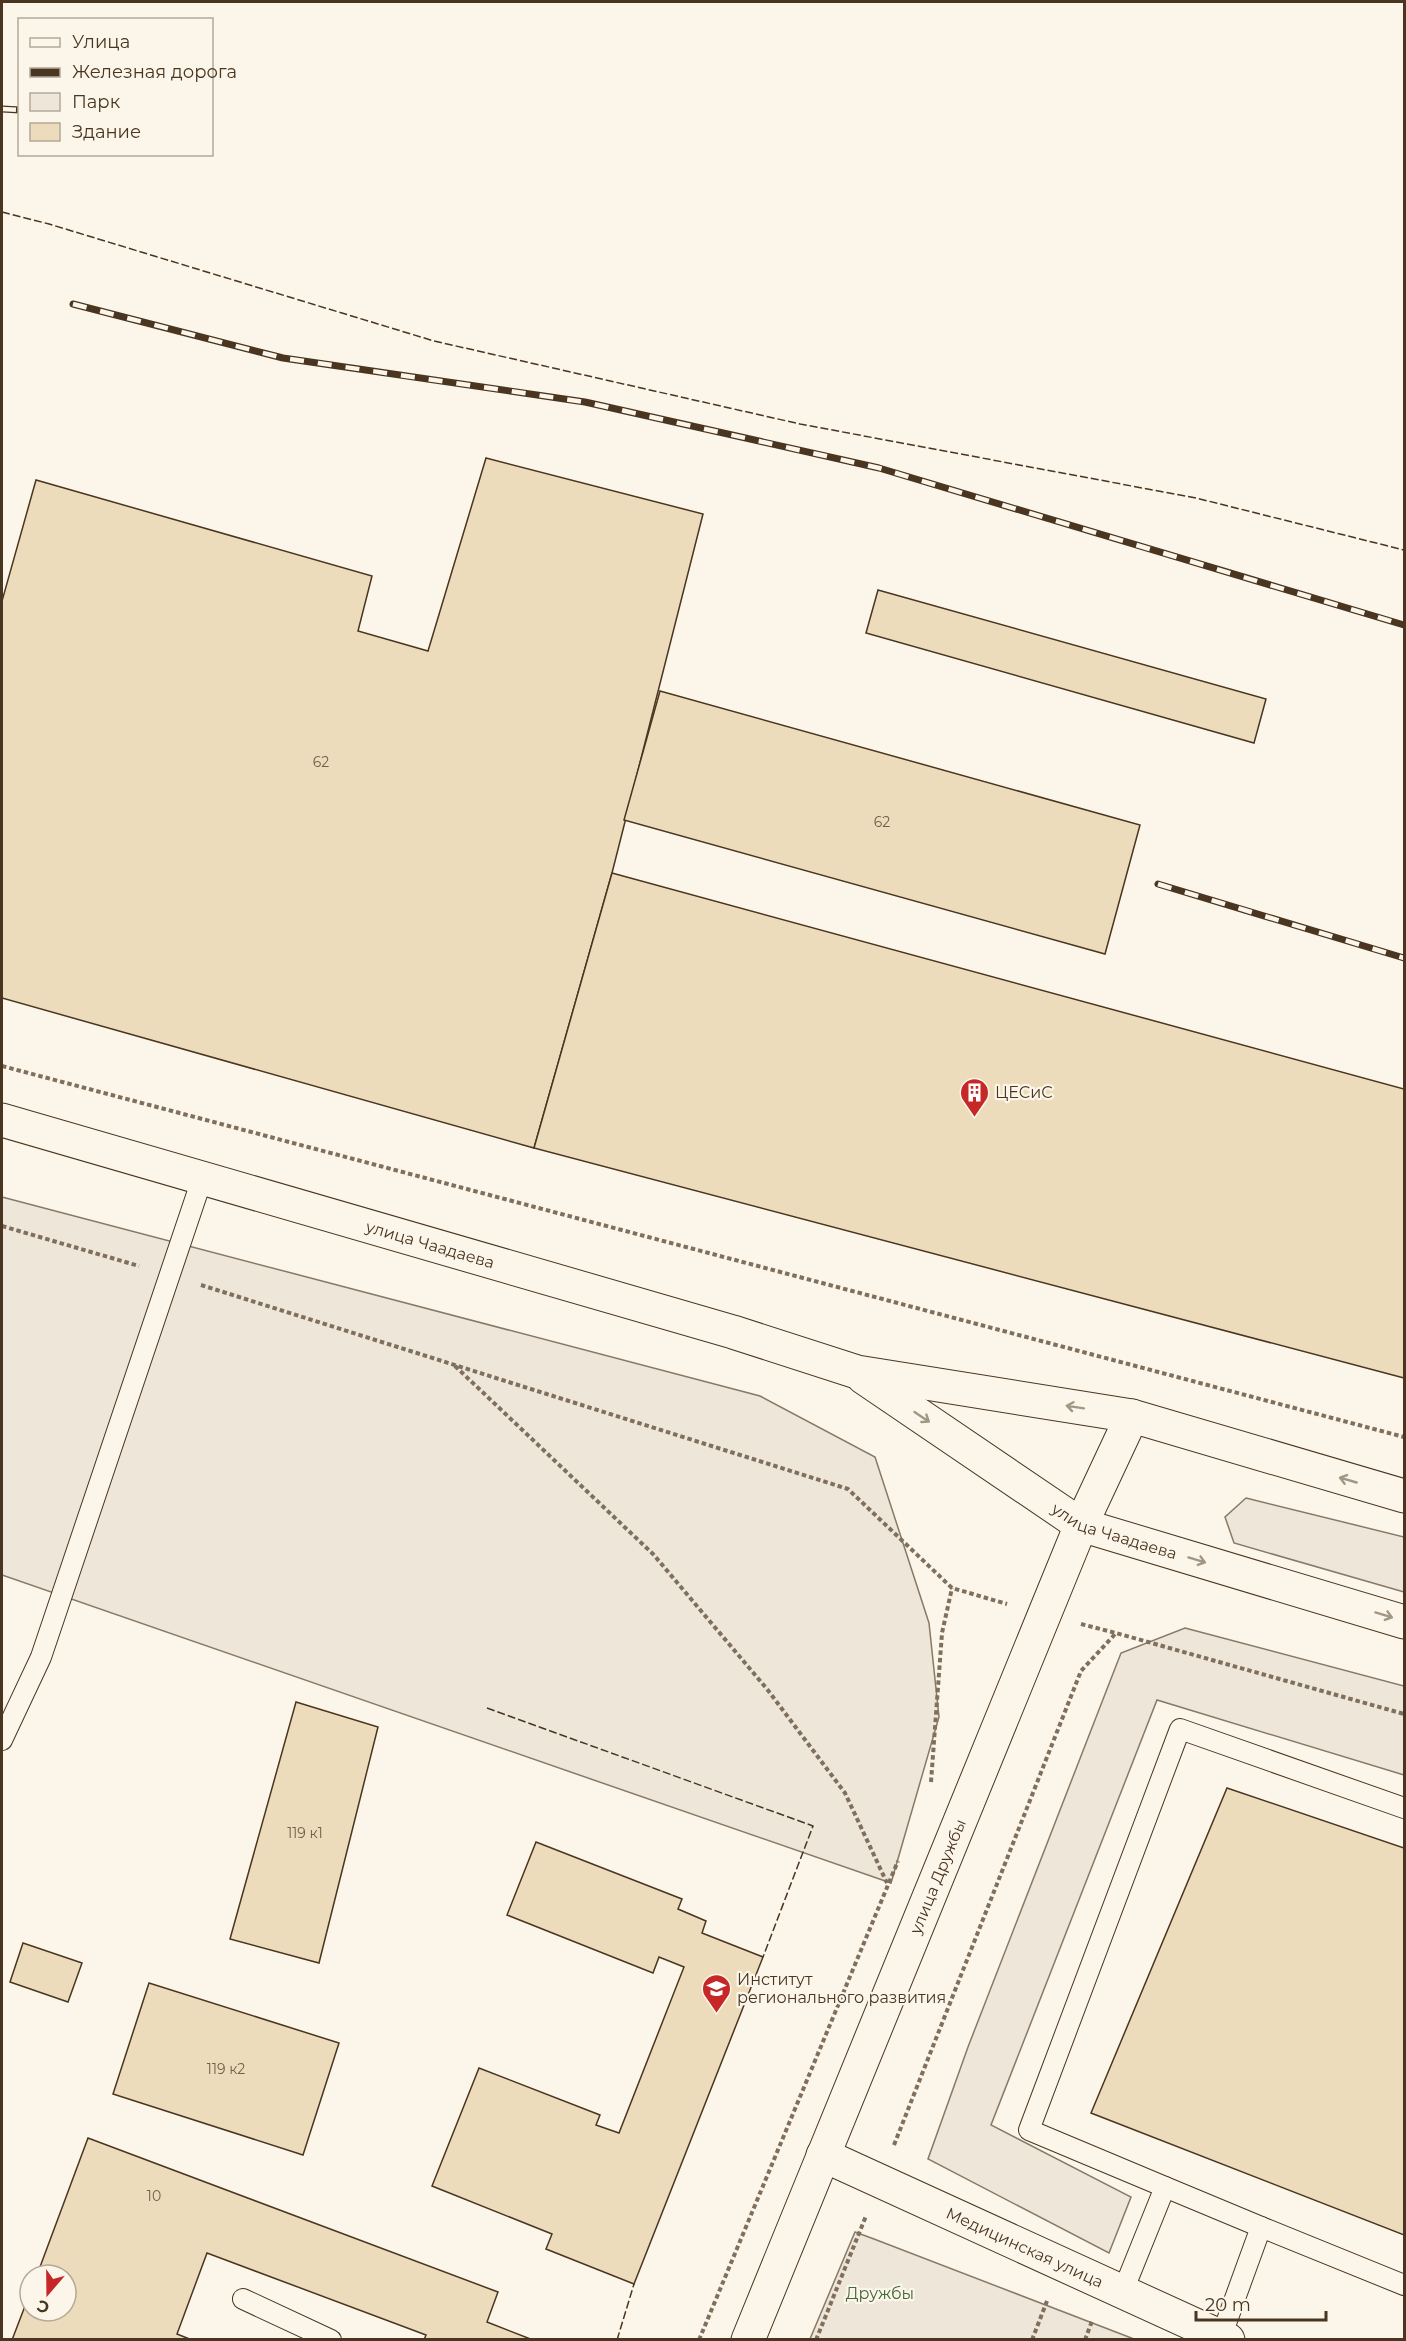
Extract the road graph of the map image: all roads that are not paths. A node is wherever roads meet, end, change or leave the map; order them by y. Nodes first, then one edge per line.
1 (2, 1120) edge
2 (202, 1179) junction
3 (857, 1372) junction
4 (1132, 1416) junction
5 (1404, 1496) edge
6 (1080, 1525) junction
7 (1404, 1622) edge
8 (2, 1740) edge
9 (1404, 1808) edge
10 (823, 2155) junction
11 (1165, 2187) junction
12 (1261, 2228) junction
13 (1404, 2285) edge
14 (1123, 2292) junction
15 (243, 2299) dead end
16 (1224, 2338) edge
17 (331, 2340) edge
18 (747, 2340) edge

1 - 2 main road, улица Чаадаева
2 - 3 main road, улица Чаадаева
2 - 8 lane
4 -> 3 main road, улица Чаадаева
3 -> 6 main road, улица Чаадаева
5 -> 4 main road, улица Чаадаева
4 - 6 main road, улица Дружбы
6 -> 7 main road, улица Чаадаева
6 - 10 main road, улица Дружбы
9 - 11 lane
10 - 14 main road, Медицинская улица
10 - 18 main road, улица Дружбы
11 - 12 lane
11 - 14 lane
12 - 13 lane
12 - 16 lane
14 - 16 main road, Медицинская улица
15 - 17 lane

